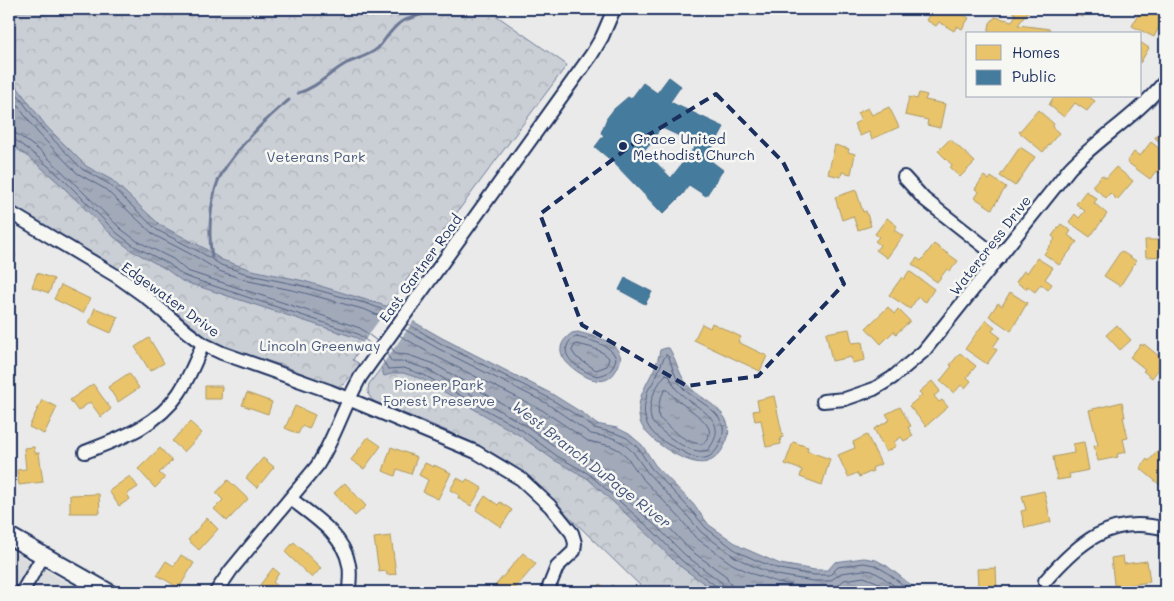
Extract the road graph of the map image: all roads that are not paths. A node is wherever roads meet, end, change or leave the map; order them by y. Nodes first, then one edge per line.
1 (614, 9) edge
2 (1165, 81) edge
3 (904, 177) dead end
4 (9, 212) edge
5 (999, 258) junction
6 (203, 344) junction
7 (348, 400) junction
8 (823, 401) dead end
9 (85, 452) dead end
10 (291, 499) junction
11 (1165, 529) edge
12 (9, 536) edge
13 (43, 556) junction
14 (1045, 582) dead end
15 (24, 591) edge
16 (108, 592) edge
17 (216, 592) edge
18 (349, 592) edge
19 (547, 592) edge

1 - 7 street, East Gartner Road
2 - 5 street, Watercress Drive
3 - 5 street
4 - 6 street, Edgewater Drive
5 - 8 street, Watercress Drive
6 - 7 street, Edgewater Drive
6 - 9 street
7 - 10 street, East Gartner Road
7 - 19 street, Edgewater Drive
10 - 17 street, East Gartner Road
10 - 18 street
11 - 14 street
12 - 13 main road
13 - 15 street
13 - 16 main road

